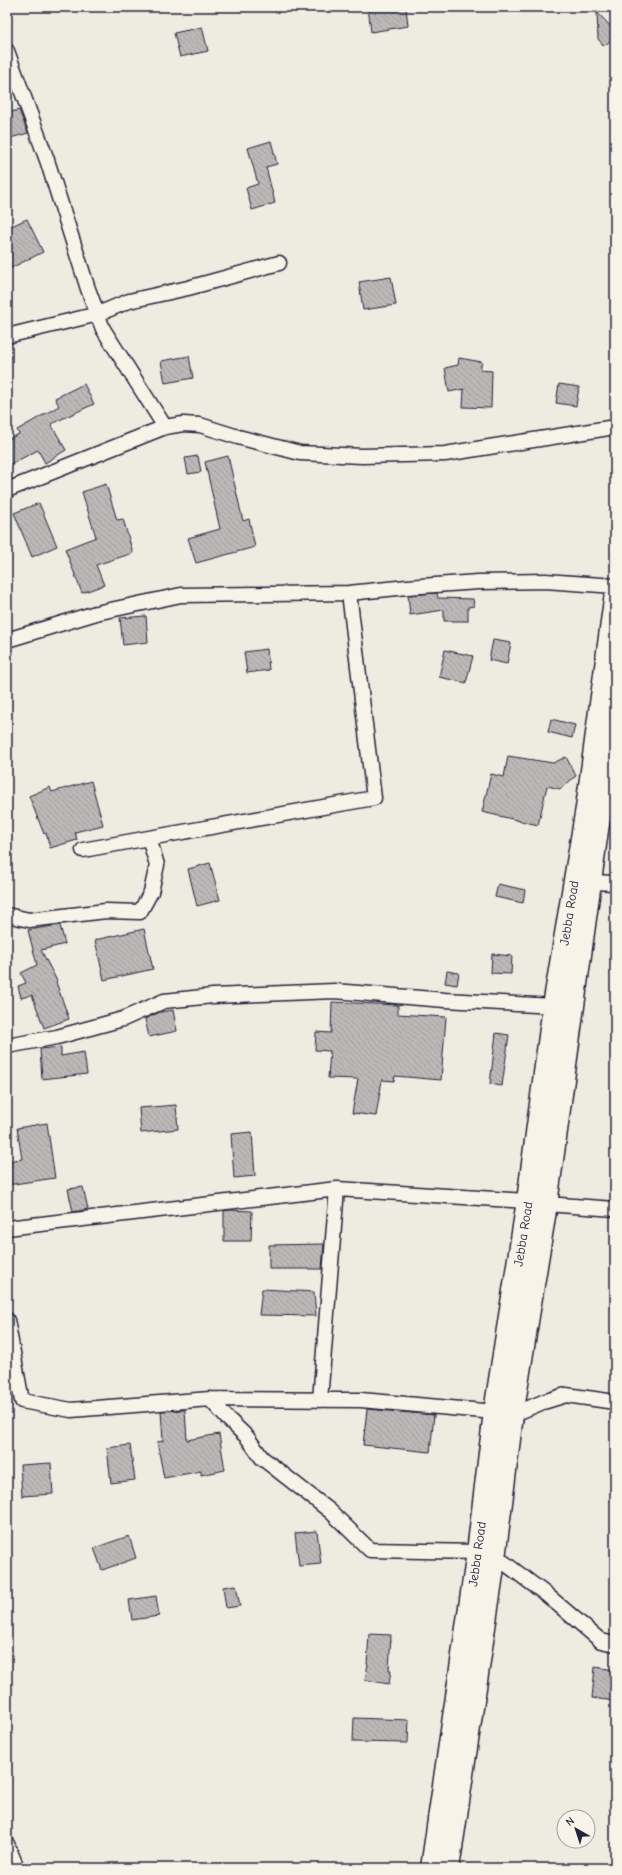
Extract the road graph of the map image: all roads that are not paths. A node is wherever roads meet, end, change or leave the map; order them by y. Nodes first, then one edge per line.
1 (7, 51) edge
2 (279, 263) dead end
3 (98, 314) junction
4 (7, 336) edge
5 (164, 427) junction
6 (615, 427) edge
7 (7, 490) edge
8 (615, 586) edge
9 (349, 593) junction
10 (615, 600) edge
11 (7, 640) edge
12 (615, 728) edge
13 (613, 752) edge
14 (149, 838) junction
15 (83, 850) dead end
16 (591, 882) junction
17 (615, 883) edge
18 (7, 915) edge
19 (554, 1006) junction
20 (7, 1046) edge
21 (336, 1190) junction
22 (537, 1202) junction
23 (615, 1208) edge
24 (7, 1228) edge
25 (7, 1320) edge
26 (210, 1399) junction
27 (320, 1400) junction
28 (615, 1402) edge
29 (504, 1413) junction
30 (486, 1553) junction
31 (615, 1644) edge
32 (7, 1844) edge
33 (17, 1868) edge
34 (432, 1868) edge
35 (448, 1868) edge

1 - 3 street
2 - 3 street
3 - 4 street
3 - 5 street
5 - 6 street
5 - 7 street
8 - 9 street
9 - 11 street
9 - 14 street
10 - 19 highway, Jebba Road
12 - 13 highway, Jebba Road
13 - 16 highway, Jebba Road
14 - 15 street
14 - 18 street
16 - 17 street
16 - 22 highway, Jebba Road
19 - 20 street
19 - 22 highway, Jebba Road
21 - 22 street
21 - 24 street
21 - 27 street
22 - 23 street
22 - 29 highway, Jebba Road
25 - 26 street
26 - 27 street
26 - 30 street
27 - 29 street
28 - 29 street
29 - 30 highway, Jebba Road
30 - 31 street
30 - 34 highway, Jebba Road
30 - 35 highway, Jebba Road
32 - 33 street

